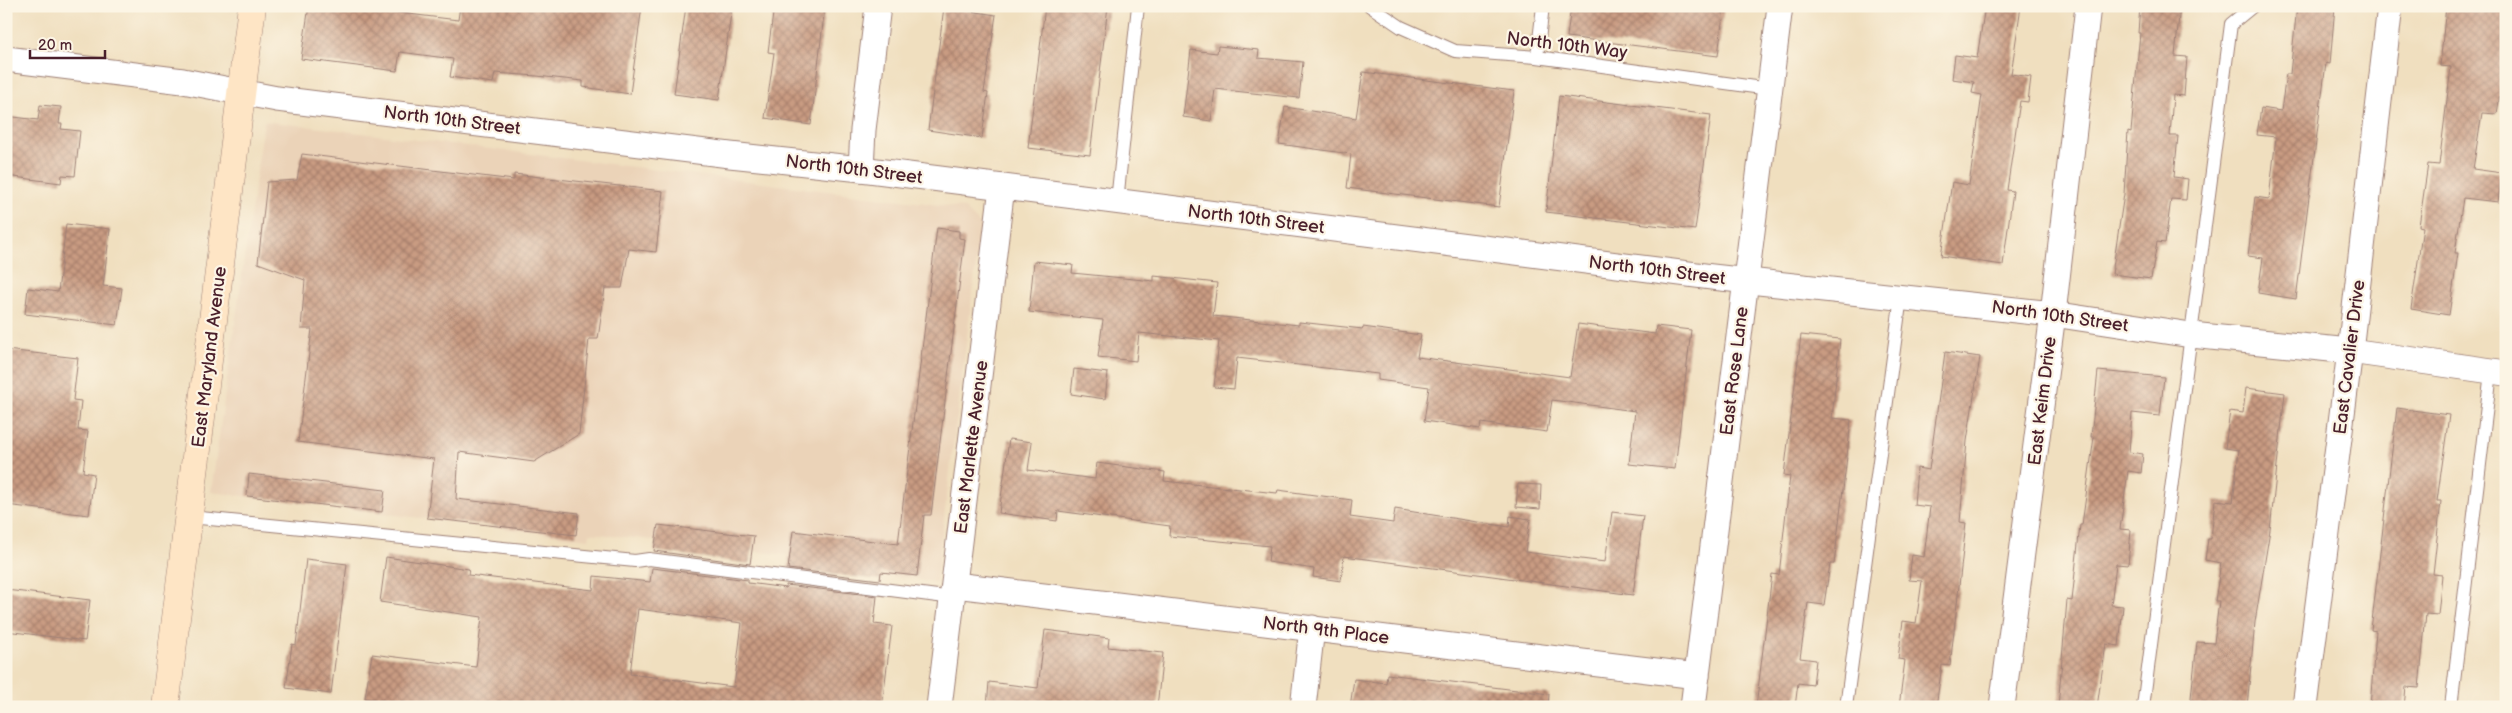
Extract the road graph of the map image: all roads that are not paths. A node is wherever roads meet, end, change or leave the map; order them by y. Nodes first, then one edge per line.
1 (252, 6) edge
2 (878, 6) edge
3 (1138, 6) edge
4 (1370, 6) edge
5 (1544, 6) edge
6 (1780, 6) edge
7 (2088, 6) edge
8 (2253, 6) edge
9 (2390, 6) edge
10 (1537, 57) junction
11 (6, 59) edge
12 (1769, 89) junction
13 (242, 92) junction
14 (861, 169) junction
15 (1002, 187) junction
16 (1117, 202) junction
17 (1745, 281) junction
18 (1901, 297) junction
19 (2053, 314) junction
20 (2191, 335) junction
21 (2350, 351) junction
22 (2498, 372) edge
23 (190, 517) junction
24 (954, 592) junction
25 (1312, 628) junction
26 (1697, 676) junction
27 (165, 707) edge
28 (939, 707) edge
29 (1303, 707) edge
30 (1693, 707) edge
31 (1846, 707) edge
32 (2002, 707) edge
33 (2143, 707) edge
34 (2306, 707) edge
35 (2451, 707) edge

1 - 13 street, East Maryland Avenue
2 - 14 street
3 - 16 lane
4 - 10 lane, North 10th Way
5 - 10 lane
6 - 12 street, East Rose Lane
7 - 19 street, East Keim Drive
8 - 20 lane
9 - 21 street, East Cavalier Drive
10 - 12 lane, North 10th Way
11 - 13 street, North 10th Street
12 - 17 street, East Rose Lane
13 - 14 street, North 10th Street
13 - 23 street, East Maryland Avenue
14 - 15 street, North 10th Street
15 - 16 street, North 10th Street
15 - 24 street, East Marlette Avenue
16 - 17 street, North 10th Street
17 - 18 street, North 10th Street
17 - 26 street, East Rose Lane
18 - 19 street, North 10th Street
18 - 31 lane
19 - 20 street, North 10th Street
19 - 32 street, East Keim Drive
20 - 21 street, North 10th Street
20 - 33 lane
21 - 22 street, North 10th Street
21 - 34 street, East Cavalier Drive
22 - 35 lane
23 - 24 lane
23 - 27 street, East Maryland Avenue
24 - 25 street, North 9th Place
24 - 28 street, East Marlette Avenue
25 - 26 street, North 9th Place
25 - 29 street
26 - 30 street, East Rose Lane

